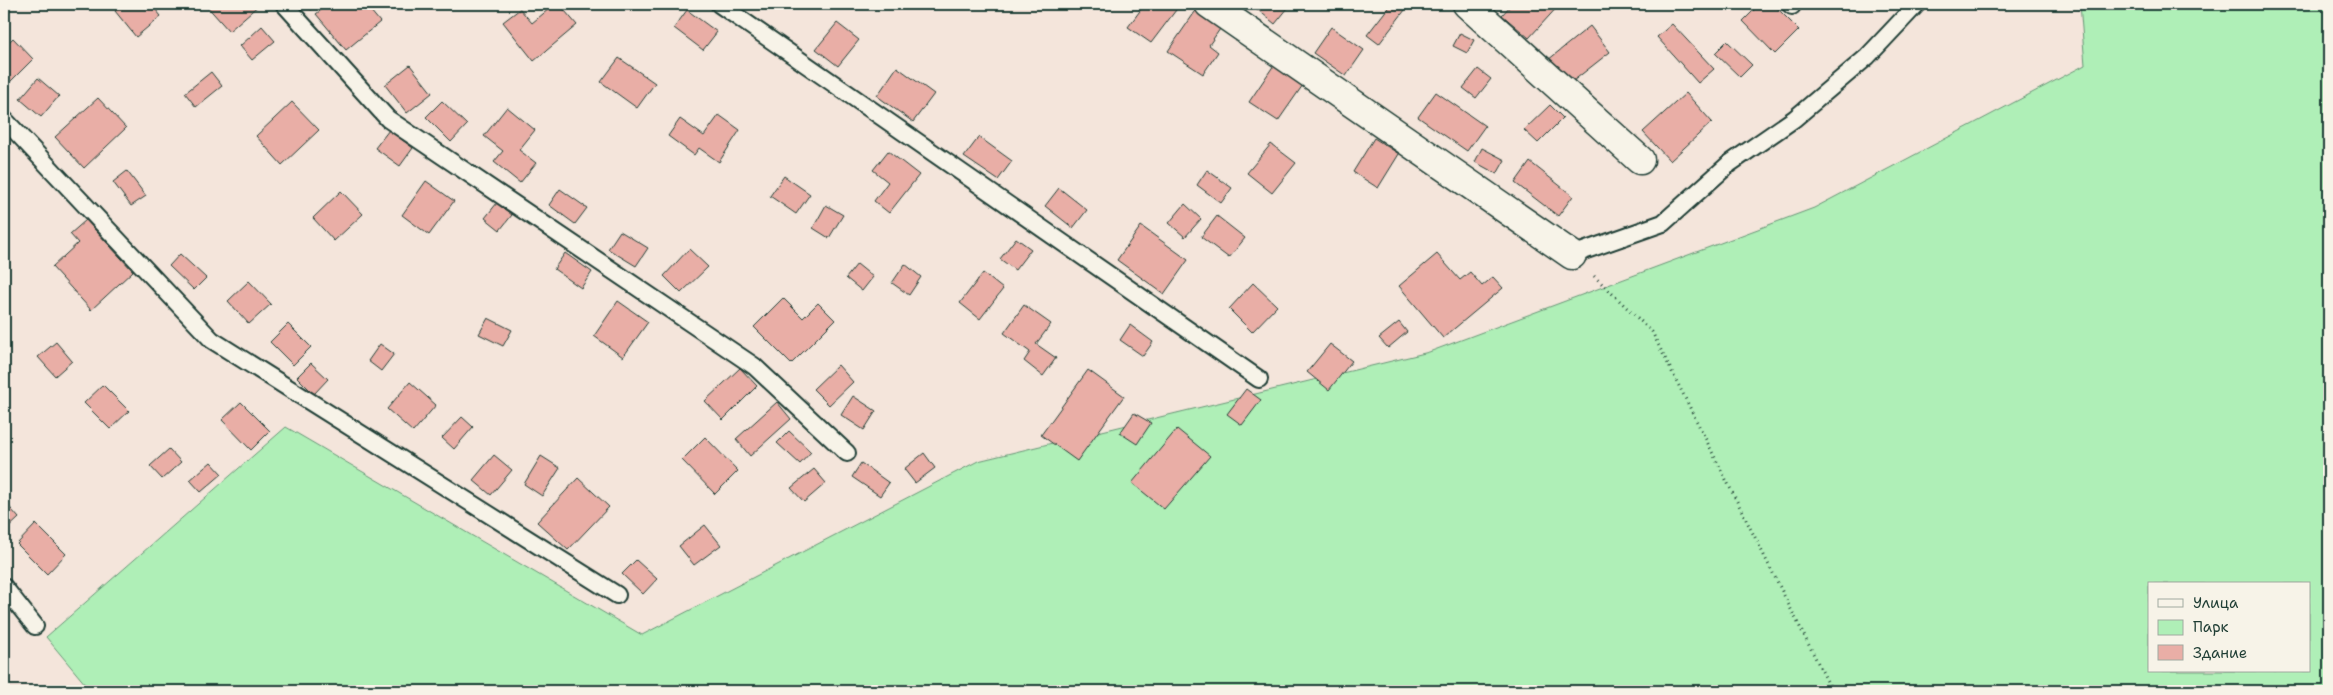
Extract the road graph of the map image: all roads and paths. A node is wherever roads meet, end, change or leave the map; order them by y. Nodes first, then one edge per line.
1 (284, 4) edge
2 (719, 4) edge
3 (1209, 4) edge
4 (1467, 4) edge
5 (1917, 4) edge
6 (4, 119) edge
7 (1640, 160) dead end
8 (1572, 255) junction
9 (1259, 379) dead end
10 (847, 453) dead end
11 (4, 587) edge
12 (617, 595) dead end
13 (35, 626) dead end
14 (1832, 691) edge

1 - 10 lane
2 - 9 lane
3 - 8 street
4 - 7 street
5 - 8 lane
6 - 12 lane
8 - 14 path
11 - 13 lane

